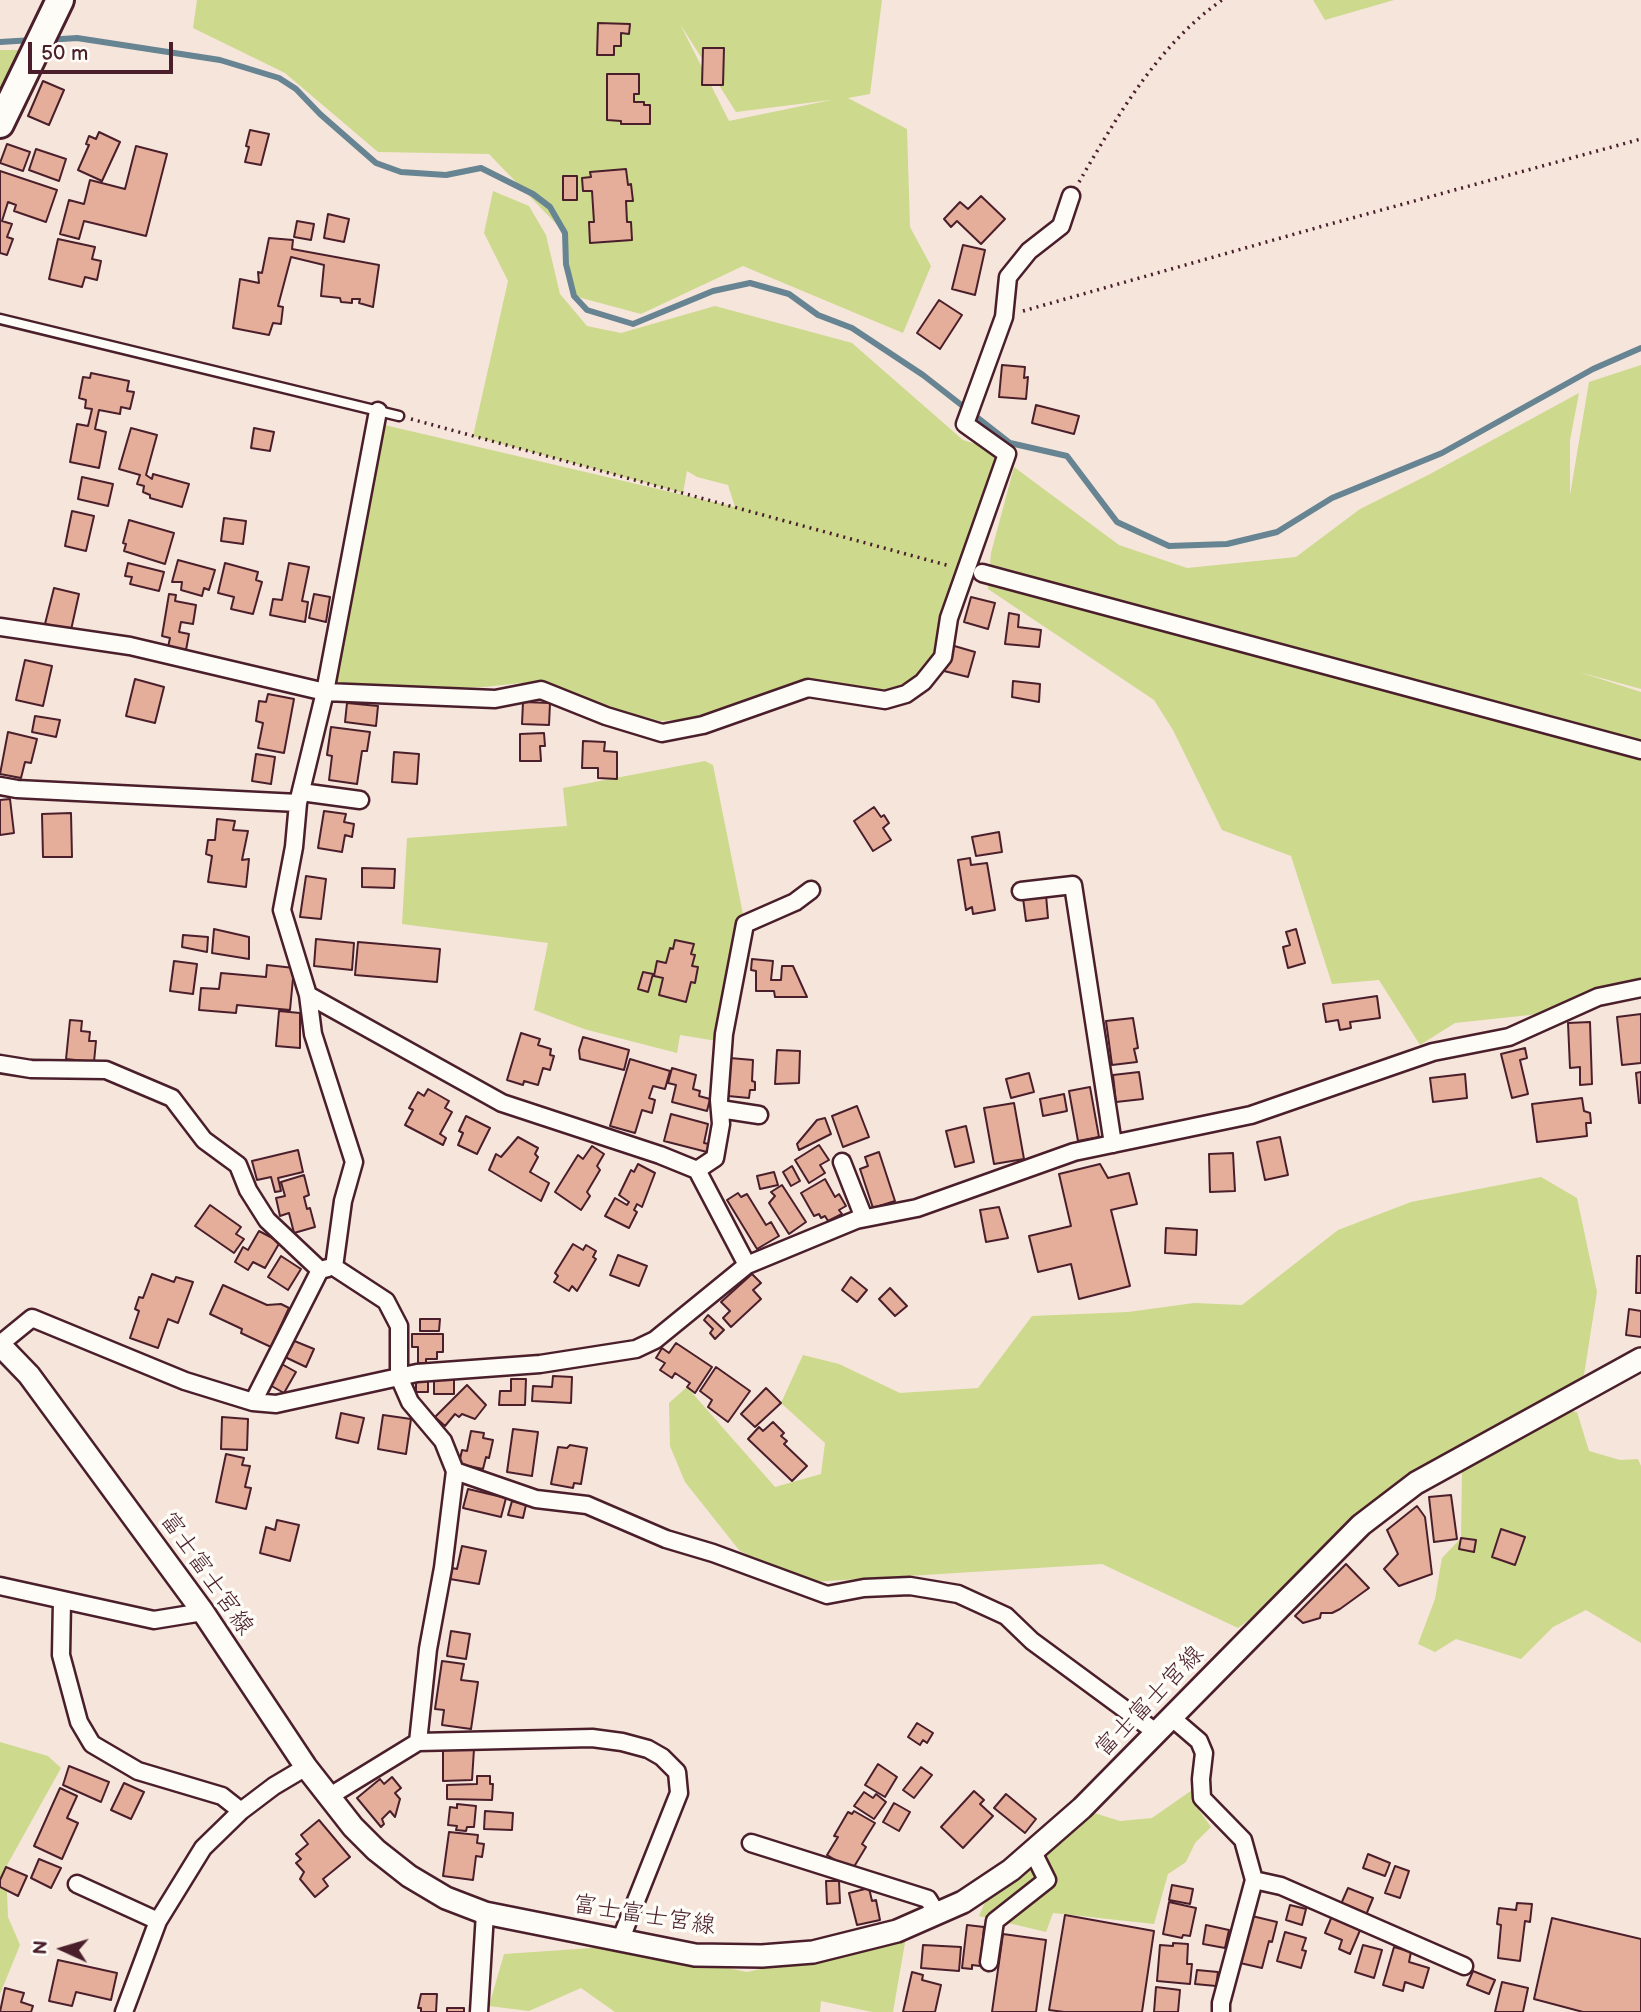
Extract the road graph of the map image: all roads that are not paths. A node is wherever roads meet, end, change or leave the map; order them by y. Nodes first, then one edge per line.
1 (56, 7) edge
2 (0, 124) edge
3 (1071, 195) road end
4 (0, 319) edge
5 (378, 411) junction
6 (399, 416) road end
7 (982, 573) dead end
8 (0, 627) edge
9 (325, 692) junction
10 (1641, 750) edge
11 (0, 786) edge
12 (299, 797) junction
13 (360, 800) dead end
14 (811, 890) dead end
15 (1021, 891) dead end
16 (1641, 988) edge
17 (308, 995) junction
18 (0, 1064) edge
19 (720, 1109) junction
20 (759, 1115) dead end
21 (1113, 1144) junction
22 (842, 1162) dead end
23 (697, 1170) junction
24 (864, 1218) junction
25 (747, 1265) junction
26 (327, 1268) junction
27 (0, 1345) edge
28 (1641, 1359) edge
29 (399, 1377) junction
30 (253, 1402) junction
31 (455, 1471) junction
32 (0, 1586) edge
33 (62, 1601) junction
34 (202, 1612) junction
35 (1171, 1717) junction
36 (1157, 1733) junction
37 (418, 1742) junction
38 (306, 1767) junction
39 (330, 1796) junction
40 (241, 1811) junction
41 (751, 1843) dead end
42 (1033, 1852) junction
43 (1254, 1880) junction
44 (77, 1884) dead end
45 (485, 1913) junction
46 (937, 1914) junction
47 (158, 1921) junction
48 (620, 1941) junction
49 (989, 1962) dead end
50 (1464, 1966) dead end
51 (124, 2012) edge
52 (479, 2012) edge
53 (1221, 2012) edge

1 - 2 highway
3 - 9 street
4 - 5 lane
5 - 6 lane
5 - 9 street
7 - 10 street
8 - 9 street
9 - 12 street
11 - 12 street
12 - 13 street
12 - 17 street
14 - 19 street
15 - 21 street
16 - 21 street
17 - 23 street
17 - 26 street
18 - 26 street
19 - 20 street
19 - 23 street
21 - 24 street
22 - 24 street
23 - 25 street
24 - 25 street
25 - 29 street
26 - 29 street
26 - 30 street
27 - 30 street
27 - 34 main road, 富士富士宮線
28 - 35 main road, 富士富士宮線
29 - 30 street
29 - 31 street
31 - 36 street
31 - 37 street
32 - 33 street
33 - 34 street
33 - 40 street
34 - 38 main road, 富士富士宮線
35 - 36 main road, 富士富士宮線
35 - 43 street
36 - 42 main road, 富士富士宮線
37 - 39 street
37 - 48 street
38 - 39 main road, 富士富士宮線
38 - 40 street
39 - 45 main road, 富士富士宮線
40 - 47 street
41 - 46 street
42 - 46 main road, 富士富士宮線
42 - 49 street
43 - 50 street
43 - 53 street
44 - 47 street
45 - 48 main road, 富士富士宮線
45 - 52 street
46 - 48 main road, 富士富士宮線
47 - 51 street

